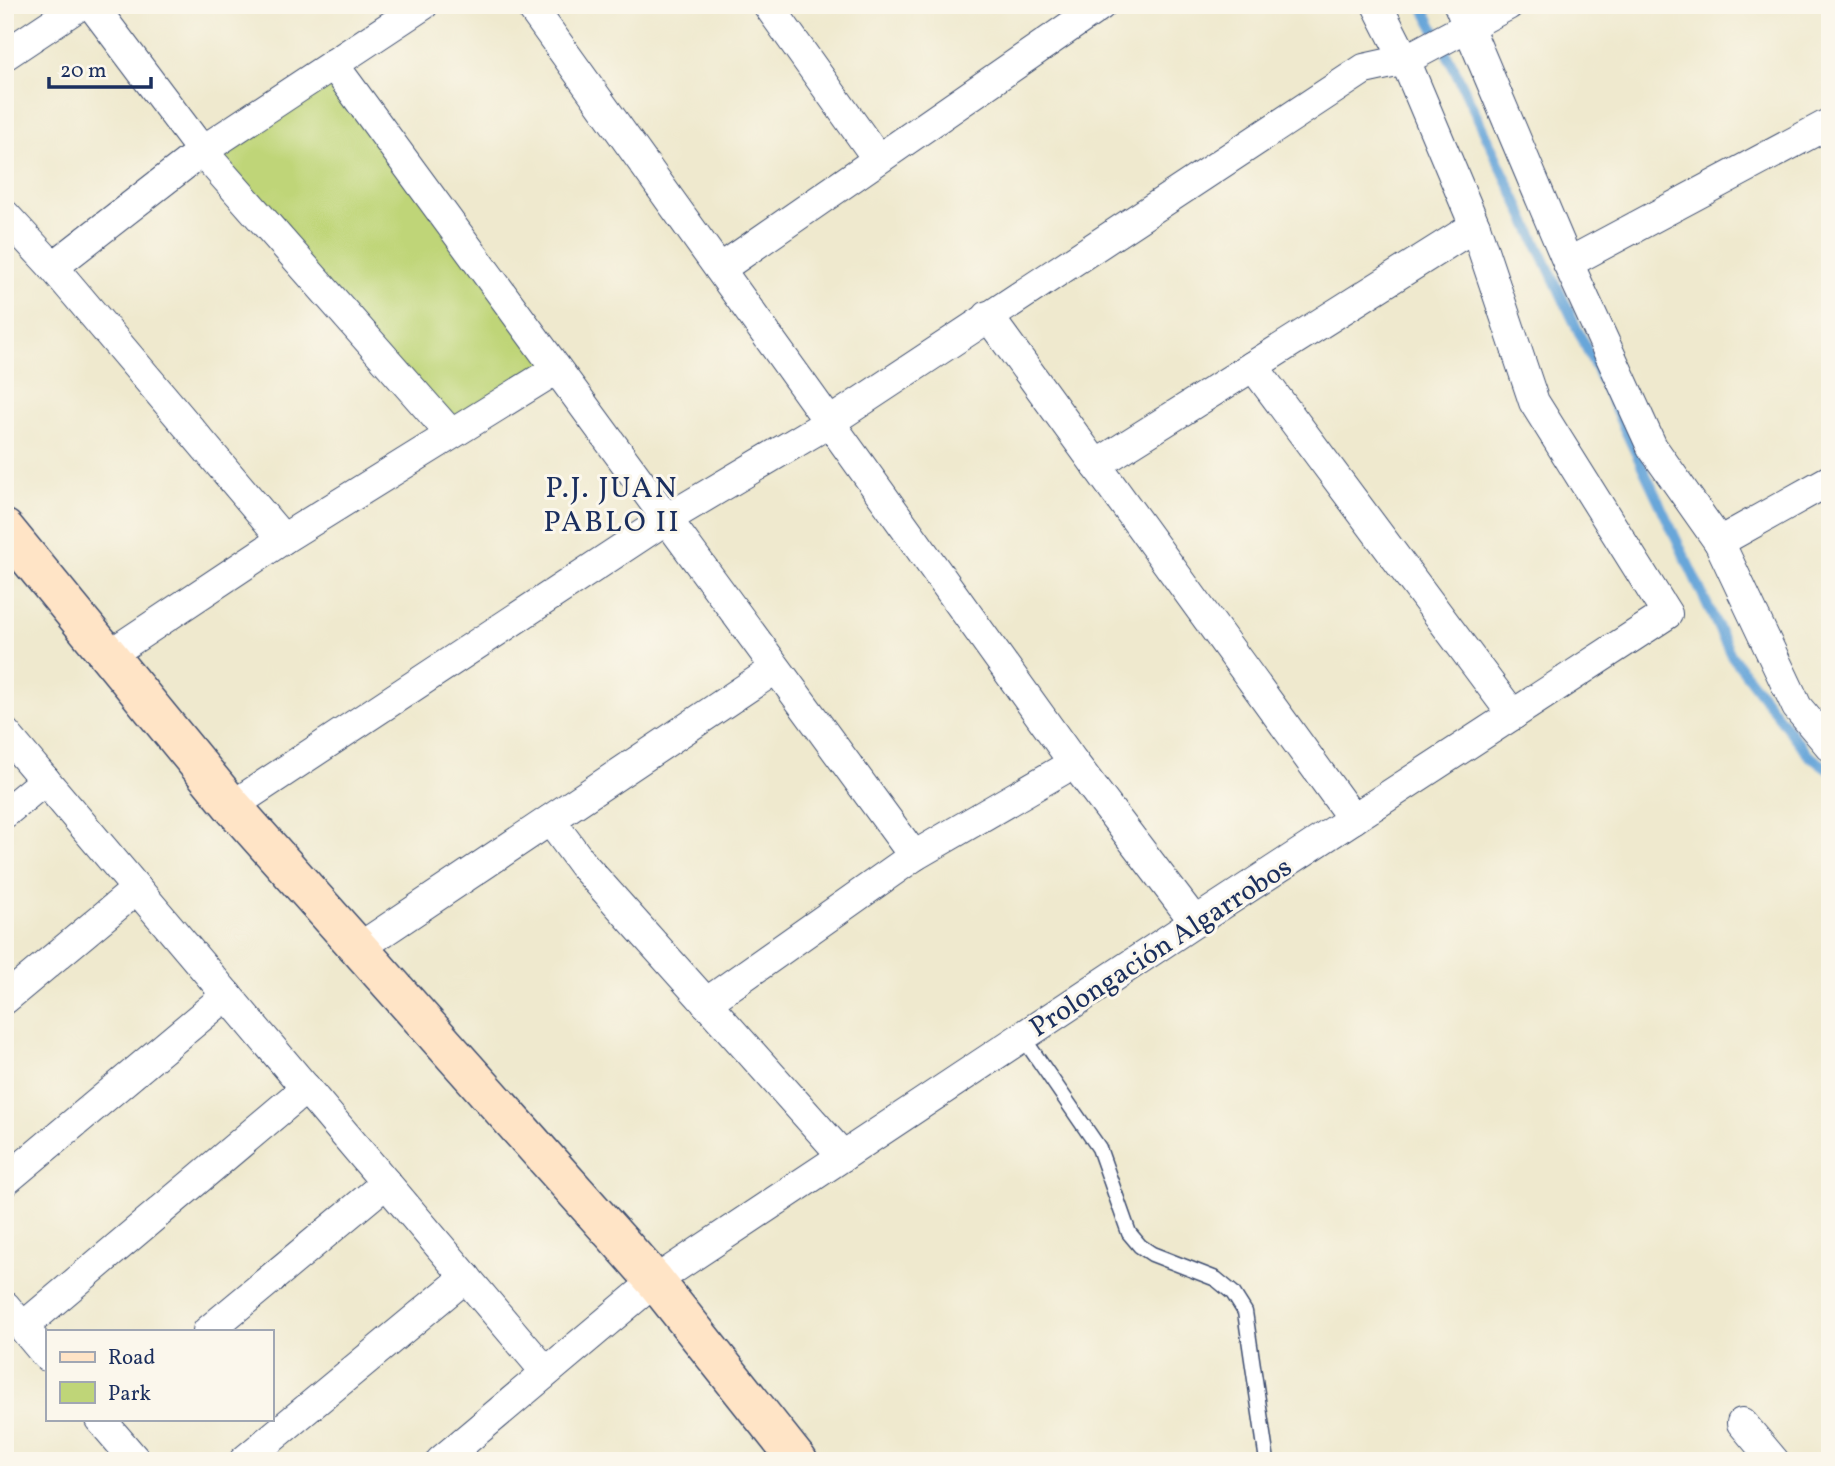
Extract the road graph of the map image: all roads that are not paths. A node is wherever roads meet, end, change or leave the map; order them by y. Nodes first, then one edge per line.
1 (80, 5) edge
2 (92, 5) edge
3 (423, 5) edge
4 (530, 5) edge
5 (768, 5) edge
6 (1101, 5) edge
7 (1377, 5) edge
8 (1508, 5) edge
9 (1461, 22) edge
10 (5, 55) edge
11 (1412, 57) junction
12 (333, 64) junction
13 (1830, 123) edge
14 (202, 150) junction
15 (877, 158) junction
16 (5, 215) edge
17 (1475, 226) junction
18 (1569, 263) junction
19 (53, 267) junction
20 (720, 270) junction
21 (988, 316) junction
22 (1253, 366) junction
23 (555, 370) junction
24 (830, 422) junction
25 (451, 435) junction
26 (1096, 465) junction
27 (1830, 480) edge
28 (665, 520) junction
29 (5, 528) edge
30 (283, 539) junction
31 (1719, 542) junction
32 (108, 655) junction
33 (775, 669) junction
34 (1513, 715) junction
35 (5, 733) edge
36 (1830, 746) edge
37 (1074, 764) junction
38 (45, 780) junction
39 (232, 806) junction
40 (5, 813) edge
41 (1353, 819) junction
42 (550, 820) junction
43 (914, 856) junction
44 (137, 889) junction
45 (1195, 922) junction
46 (359, 948) junction
47 (227, 995) junction
48 (5, 999) edge
49 (706, 1003) junction
50 (1022, 1036) junction
51 (306, 1088) junction
52 (843, 1156) junction
53 (5, 1181) edge
54 (386, 1183) junction
55 (466, 1277) junction
56 (654, 1281) junction
57 (14, 1317) edge
58 (209, 1330) edge
59 (46, 1355) edge
60 (546, 1372) junction
61 (103, 1420) edge
62 (1742, 1423) dead end
63 (136, 1461) edge
64 (244, 1461) edge
65 (441, 1461) edge
66 (798, 1461) edge
67 (1267, 1461) edge
68 (1774, 1461) edge

1 - 10 street
2 - 14 street
3 - 12 street
4 - 20 street
5 - 15 street
6 - 15 street
7 - 11 street
8 - 9 street
9 - 11 street
9 - 18 street
11 - 17 street
11 - 21 street
12 - 14 street
12 - 23 street
13 - 18 street
14 - 19 street
14 - 25 street
15 - 20 street
16 - 19 street
17 - 22 street
17 - 34 street, Prolongación Algarrobos
18 - 31 street
19 - 30 street
20 - 24 street
21 - 24 street
21 - 26 street
22 - 26 street
22 - 34 street
23 - 25 street
23 - 28 street
24 - 28 street
24 - 37 street
25 - 30 street
26 - 41 street
27 - 31 street
28 - 33 street
28 - 39 street
29 - 32 street
30 - 32 street
31 - 36 street
32 - 39 street
33 - 42 street
33 - 43 street
34 - 41 street, Prolongación Algarrobos
35 - 38 street
37 - 43 street
37 - 45 street
38 - 40 street
38 - 44 street
39 - 46 street
41 - 45 street, Prolongación Algarrobos
42 - 46 street
42 - 49 street
43 - 49 street
44 - 47 street
44 - 48 street
45 - 50 street, Prolongación Algarrobos
46 - 56 street
47 - 51 street
47 - 53 street
49 - 52 street
50 - 52 street, Prolongación Algarrobos
50 - 67 lane
51 - 54 street
51 - 57 street
52 - 56 street, Prolongación Algarrobos
54 - 55 street
54 - 58 street
55 - 60 street
55 - 64 street
56 - 60 street, Prolongación Algarrobos
56 - 66 street
57 - 59 street
60 - 65 street, Prolongación Algarrobos
61 - 63 street
62 - 68 street

